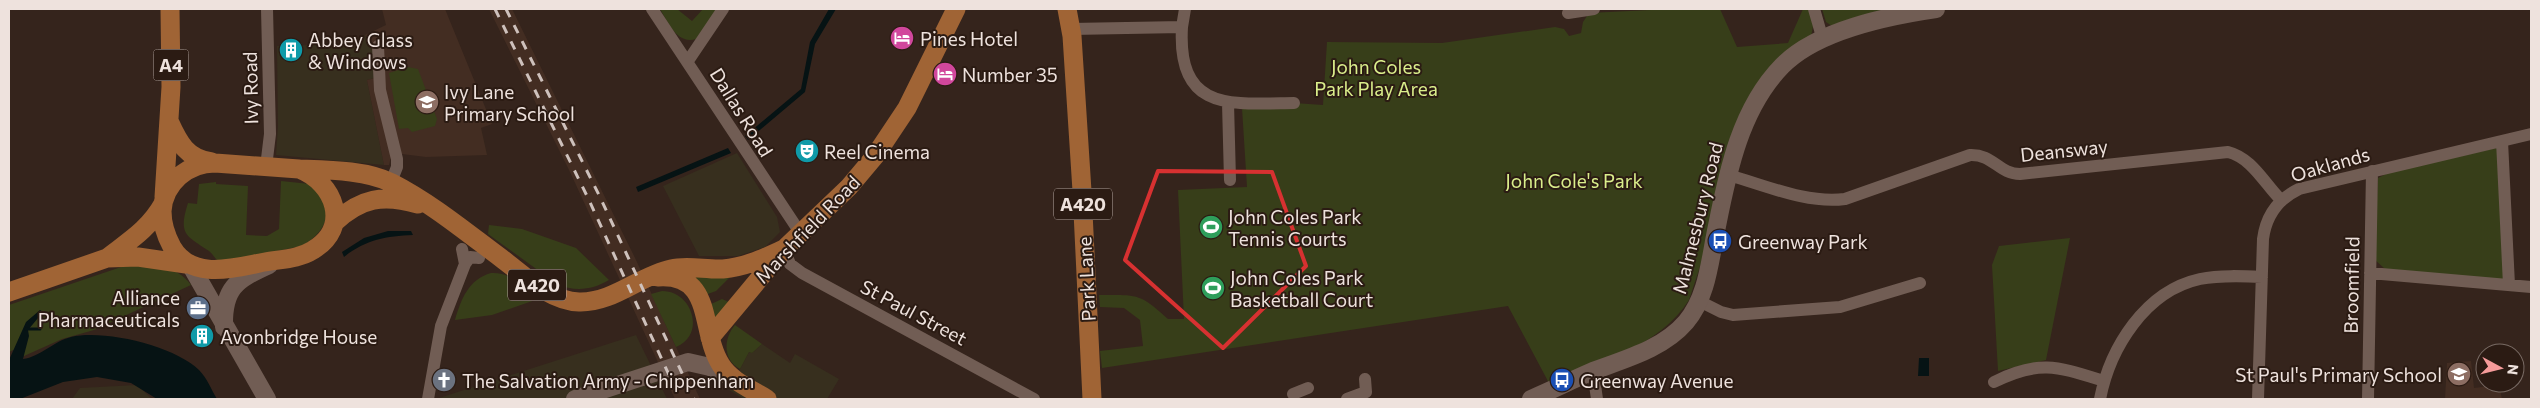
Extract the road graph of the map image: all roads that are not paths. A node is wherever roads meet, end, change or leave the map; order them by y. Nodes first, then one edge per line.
1 (170, 9) edge
2 (267, 9) edge
3 (652, 9) edge
4 (723, 9) edge
5 (956, 9) edge
6 (1067, 9) edge
7 (1185, 9) edge
8 (1594, 9) edge
9 (1814, 9) edge
10 (1936, 9) edge
11 (1568, 13) dead end
12 (1182, 27) junction
13 (1071, 30) junction
14 (1823, 40) junction
15 (378, 46) dead end
16 (688, 61) junction
17 (1228, 103) junction
18 (1294, 103) dead end
19 (169, 121) junction
20 (2531, 134) edge
21 (2502, 140) junction
22 (215, 163) junction
23 (266, 167) junction
24 (299, 169) junction
25 (2372, 171) junction
26 (1728, 175) junction
27 (1230, 180) dead end
28 (391, 182) junction
29 (2281, 200) junction
30 (163, 201) junction
31 (438, 212) junction
32 (334, 222) junction
33 (801, 234) junction
34 (462, 249) dead end
35 (784, 249) junction
36 (107, 258) junction
37 (284, 258) junction
38 (479, 258) dead end
39 (465, 264) junction
40 (188, 265) junction
41 (2370, 273) junction
42 (651, 277) junction
43 (2262, 277) junction
44 (1920, 283) dead end
45 (2509, 285) junction
46 (2531, 286) edge
47 (9, 292) edge
48 (1699, 301) junction
49 (224, 327) junction
50 (714, 333) junction
51 (688, 362) junction
52 (1593, 371) junction
53 (732, 377) junction
54 (1365, 379) dead end
55 (2104, 381) junction
56 (1994, 382) dead end
57 (1308, 388) dead end
58 (1290, 398) edge
59 (267, 399) edge
60 (428, 399) edge
61 (575, 399) edge
62 (767, 399) edge
63 (1034, 399) edge
64 (1092, 399) edge
65 (1347, 399) edge
66 (1531, 399) edge
67 (1597, 399) edge
68 (2100, 399) edge
69 (2258, 399) edge
70 (2368, 399) edge

1 - 19 main road, A4
2 - 23 street, Ivy Road
3 - 16 street
4 - 16 street, Dallas Road
5 - 33 main road, Marshfield Road / A420
6 - 13 main road, Park Lane / A420
7 - 12 street
8 - 11 street
9 - 14 street
10 - 14 main road, Malmesbury Road
12 - 13 street
12 - 17 street
13 - 64 main road, Park Lane / A420
14 - 26 main road, Malmesbury Road
15 - 28 street
16 - 33 street, Dallas Road
17 - 18 street
17 - 27 street
19 - 22 main road, A4
19 - 30 main road, A4
20 - 21 street, Oaklands
21 - 25 street, Oaklands
21 - 45 street
22 - 23 main road, A4
22 - 30 main road, A4
23 - 24 main road, A4
24 - 28 main road, A420
24 - 32 main road, A4
25 - 29 street, Oaklands
25 - 41 street, Broomfield
26 - 29 street, Deansway
26 - 48 main road, Malmesbury Road
28 - 31 main road, A420
29 - 43 street, Oaklands
30 - 36 main road, A4
30 - 40 main road, A4
31 - 32 main road, A420
31 - 42 main road, A420
32 - 37 main road, A4
33 - 35 main road, Marshfield Road / A420
34 - 39 street
35 - 42 main road, A420
35 - 50 main road, Marshfield Road / A420
35 - 63 street, St Paul Street
36 - 40 main road, A4
36 - 47 main road, A4
37 - 40 main road, A4
37 - 49 main road
38 - 39 street
39 - 60 street
40 - 49 main road
41 - 45 street
41 - 70 street, Broomfield
42 - 50 main road, A420
43 - 55 street
43 - 69 street, Oaklands
44 - 48 street
45 - 46 street
48 - 52 main road, Malmesbury Road
49 - 59 main road
50 - 51 main road, Marshfield Road
50 - 53 main road, A420
51 - 53 main road
51 - 61 main road
52 - 66 main road, Malmesbury Road
52 - 67 street
53 - 62 main road, A420
54 - 65 street
55 - 56 street
55 - 68 street
57 - 58 street

